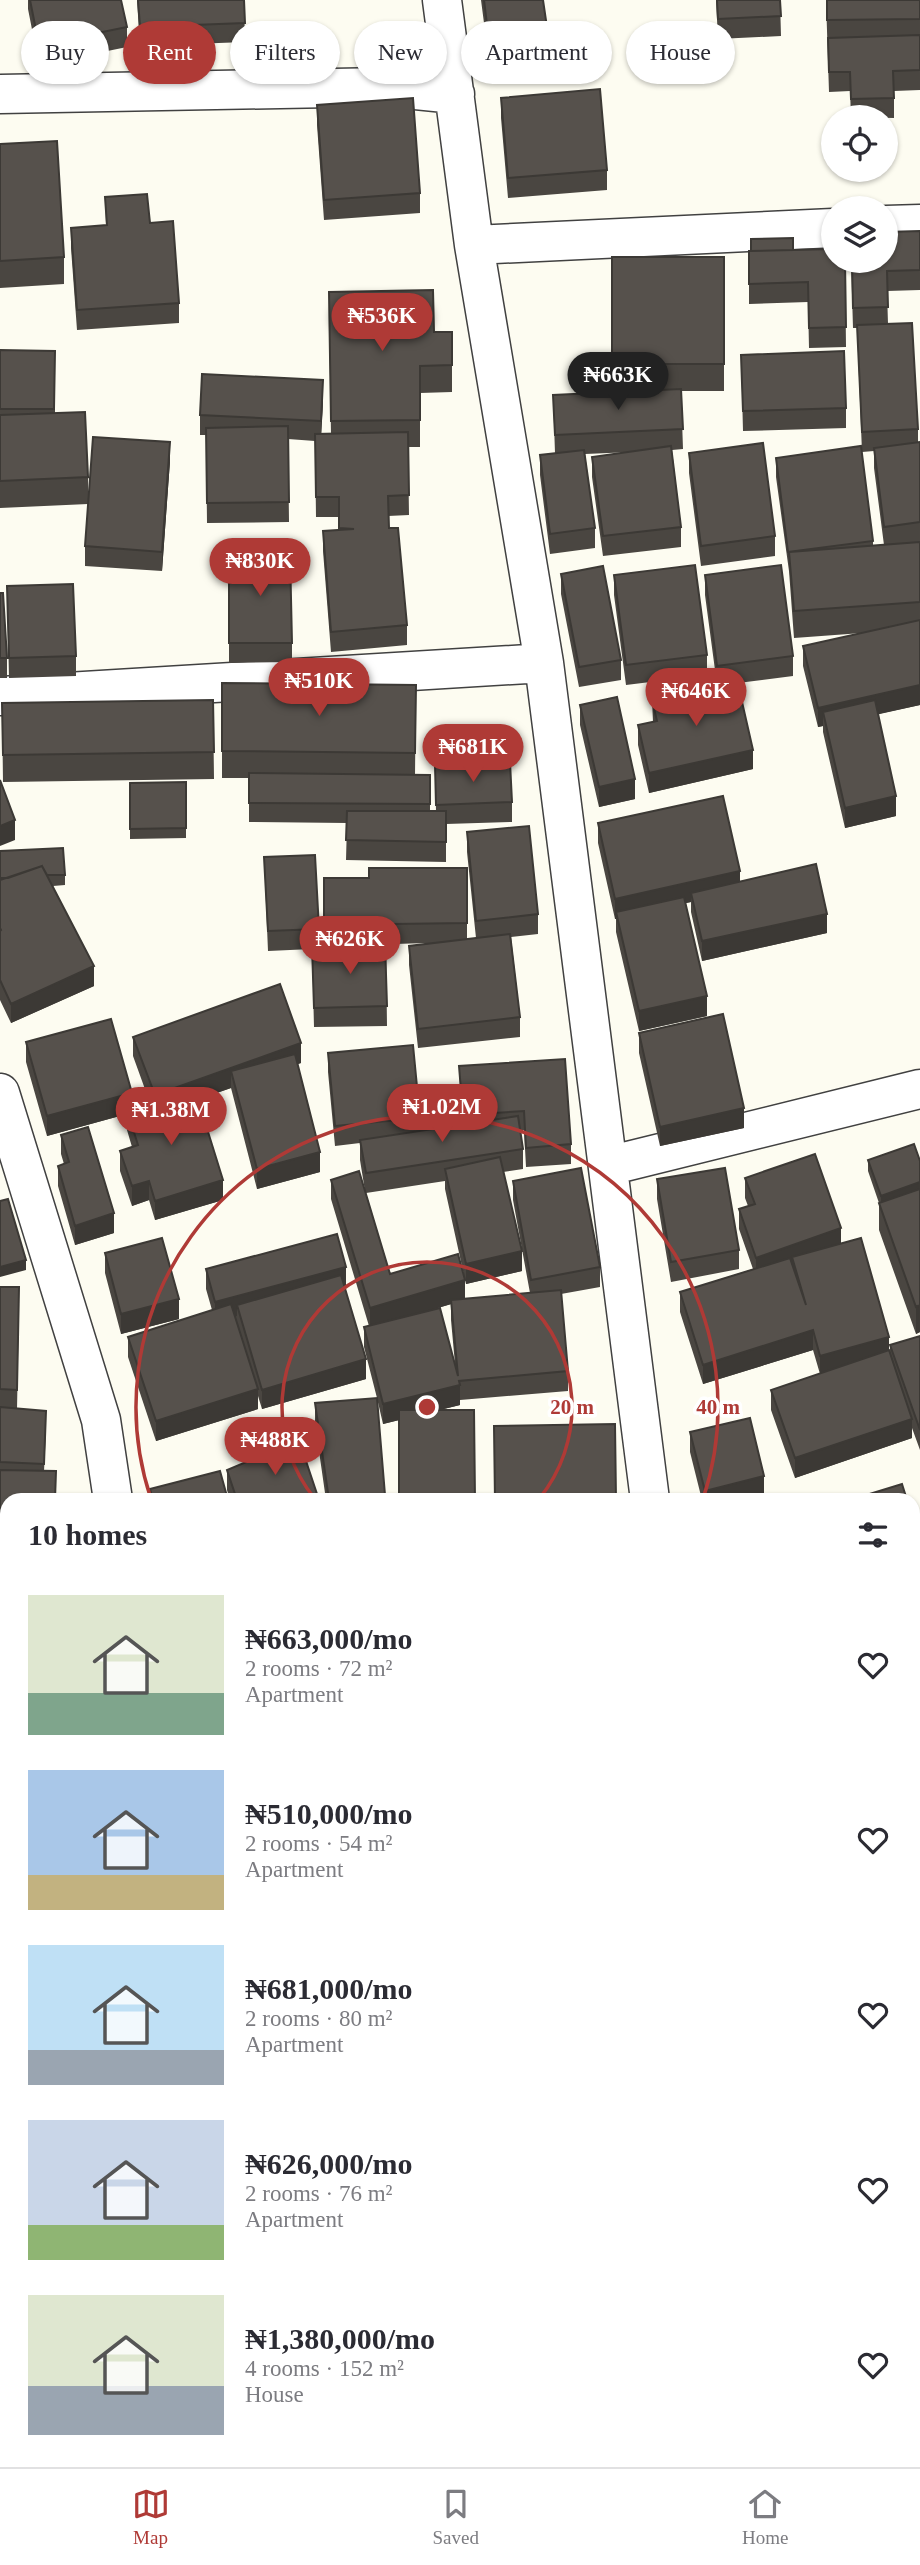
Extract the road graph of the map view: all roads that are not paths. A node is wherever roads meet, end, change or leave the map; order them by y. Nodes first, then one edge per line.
1 (442, 0) edge
2 (0, 94) edge
3 (455, 94) junction
4 (920, 224) edge
5 (898, 225) edge
6 (821, 229) edge
7 (474, 245) junction
8 (544, 663) junction
9 (0, 696) edge
10 (920, 1090) edge
11 (0, 1093) edge
12 (608, 1166) junction
13 (112, 1493) edge
14 (648, 1493) edge

1 - 3 street
2 - 3 street
3 - 7 street
4 - 5 street
6 - 7 street
7 - 8 street
8 - 9 street
8 - 12 street
10 - 12 street
11 - 13 street
12 - 14 street

